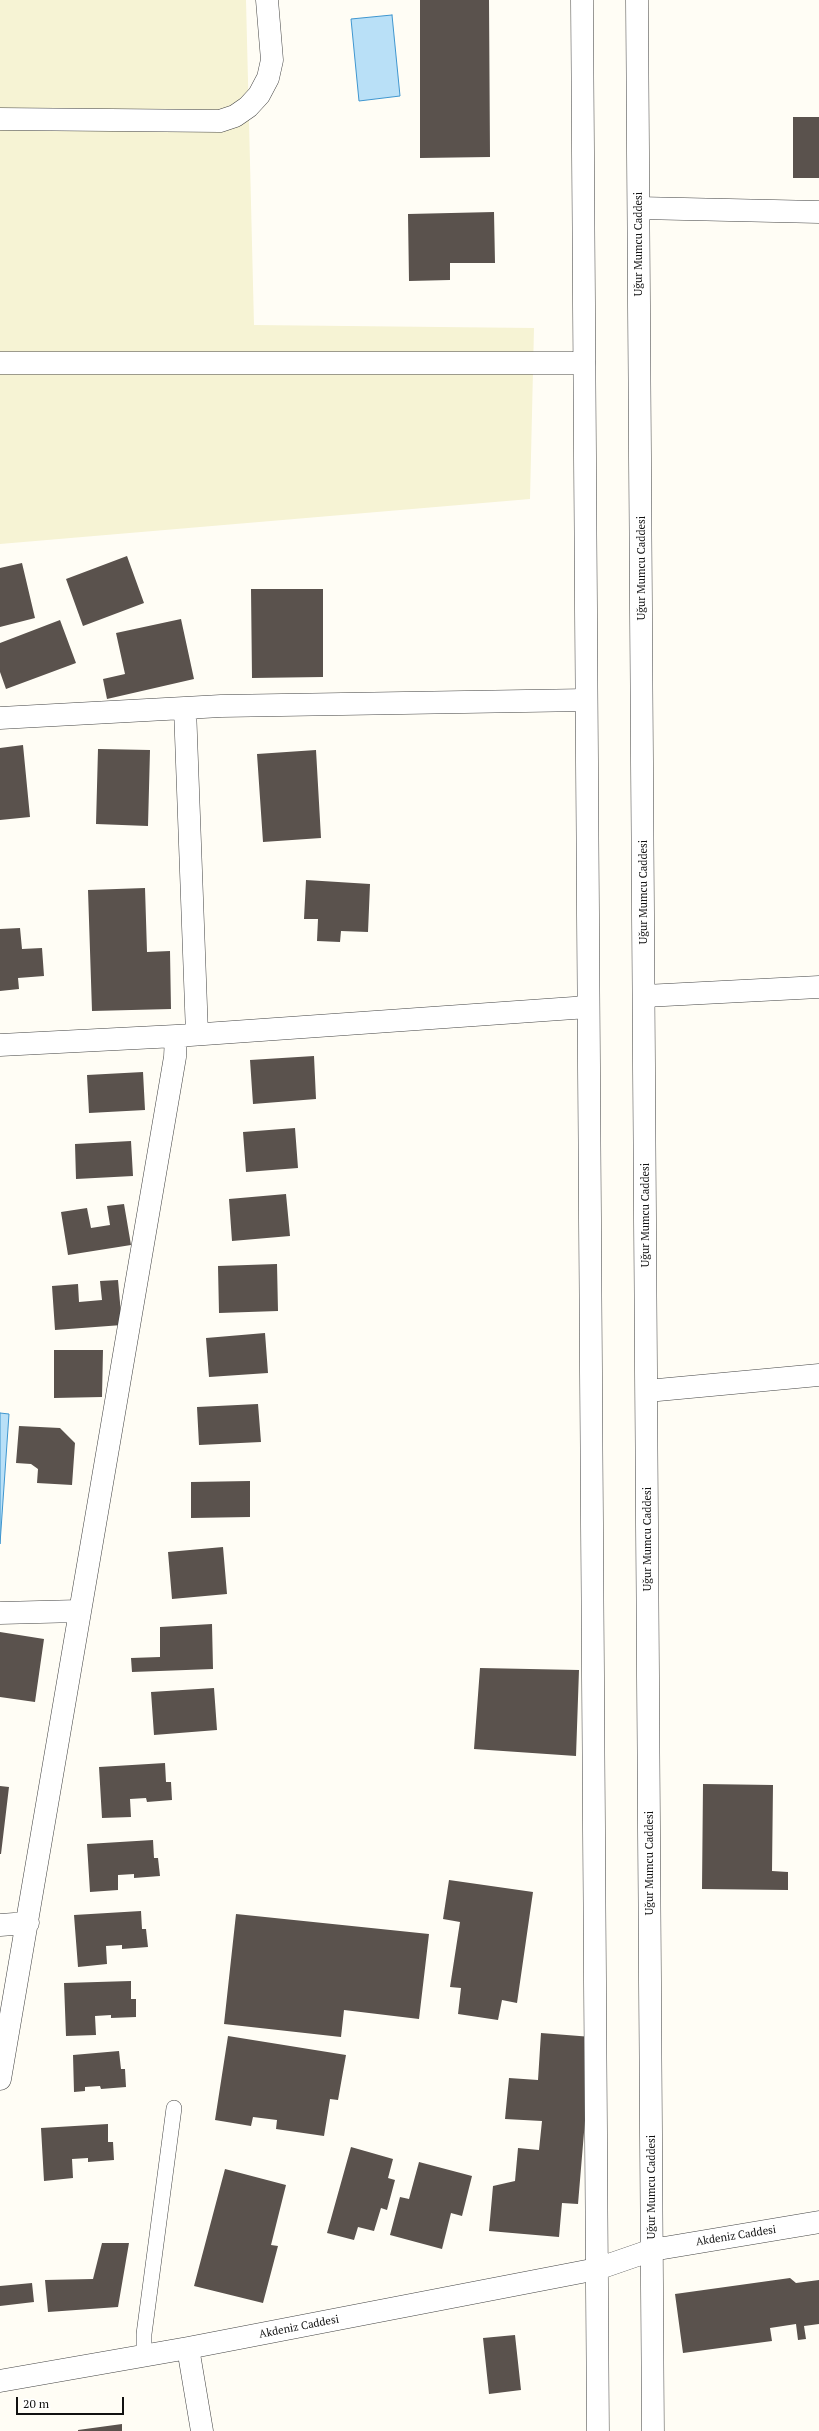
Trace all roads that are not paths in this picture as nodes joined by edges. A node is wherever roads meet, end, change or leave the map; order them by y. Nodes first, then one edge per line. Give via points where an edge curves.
1 (267, 0) edge
2 (582, 0) edge
3 (637, 0) edge
4 (0, 119) edge
5 (639, 208) junction
6 (819, 212) edge
7 (0, 363) edge
8 (584, 363) junction
9 (586, 700) junction
10 (185, 708) junction
11 (0, 718) edge
12 (819, 987) edge
13 (645, 996) junction
14 (588, 1007) junction
15 (187, 1035) junction
16 (0, 1045) edge
17 (819, 1376) edge
18 (647, 1391) junction
19 (79, 1611) junction
20 (0, 1613) edge
21 (28, 1923) junction
22 (0, 1925) edge
23 (0, 2079) edge
24 (174, 2108) dead end
25 (819, 2222) edge
26 (652, 2250) junction
27 (597, 2269) junction
28 (188, 2348) junction
29 (144, 2356) junction
30 (0, 2381) edge
31 (202, 2431) edge
32 (598, 2431) edge
33 (653, 2431) edge

1 - 4 street via 272,60 268,78 259,95 235,116 220,121
2 - 8 street
3 - 5 street, Uğur Mumcu Caddesi
5 - 6 street
5 - 13 street, Uğur Mumcu Caddesi
7 - 8 street
8 - 9 street
9 - 10 street
9 - 14 street
10 - 11 street
10 - 15 street
12 - 13 street
13 - 18 street, Uğur Mumcu Caddesi
14 - 15 street
14 - 27 street
15 - 16 street
15 - 19 street via 175,1057
17 - 18 street
18 - 26 street, Uğur Mumcu Caddesi
19 - 20 street
19 - 21 street
21 - 22 street
21 - 23 street
24 - 29 lane via 144,2334
25 - 26 street, Akdeniz Caddesi
26 - 27 street, Akdeniz Caddesi
26 - 33 street, Uğur Mumcu Caddesi
27 - 28 street, Akdeniz Caddesi
27 - 32 street
28 - 29 street, Akdeniz Caddesi
28 - 31 street
29 - 30 street, Akdeniz Caddesi

